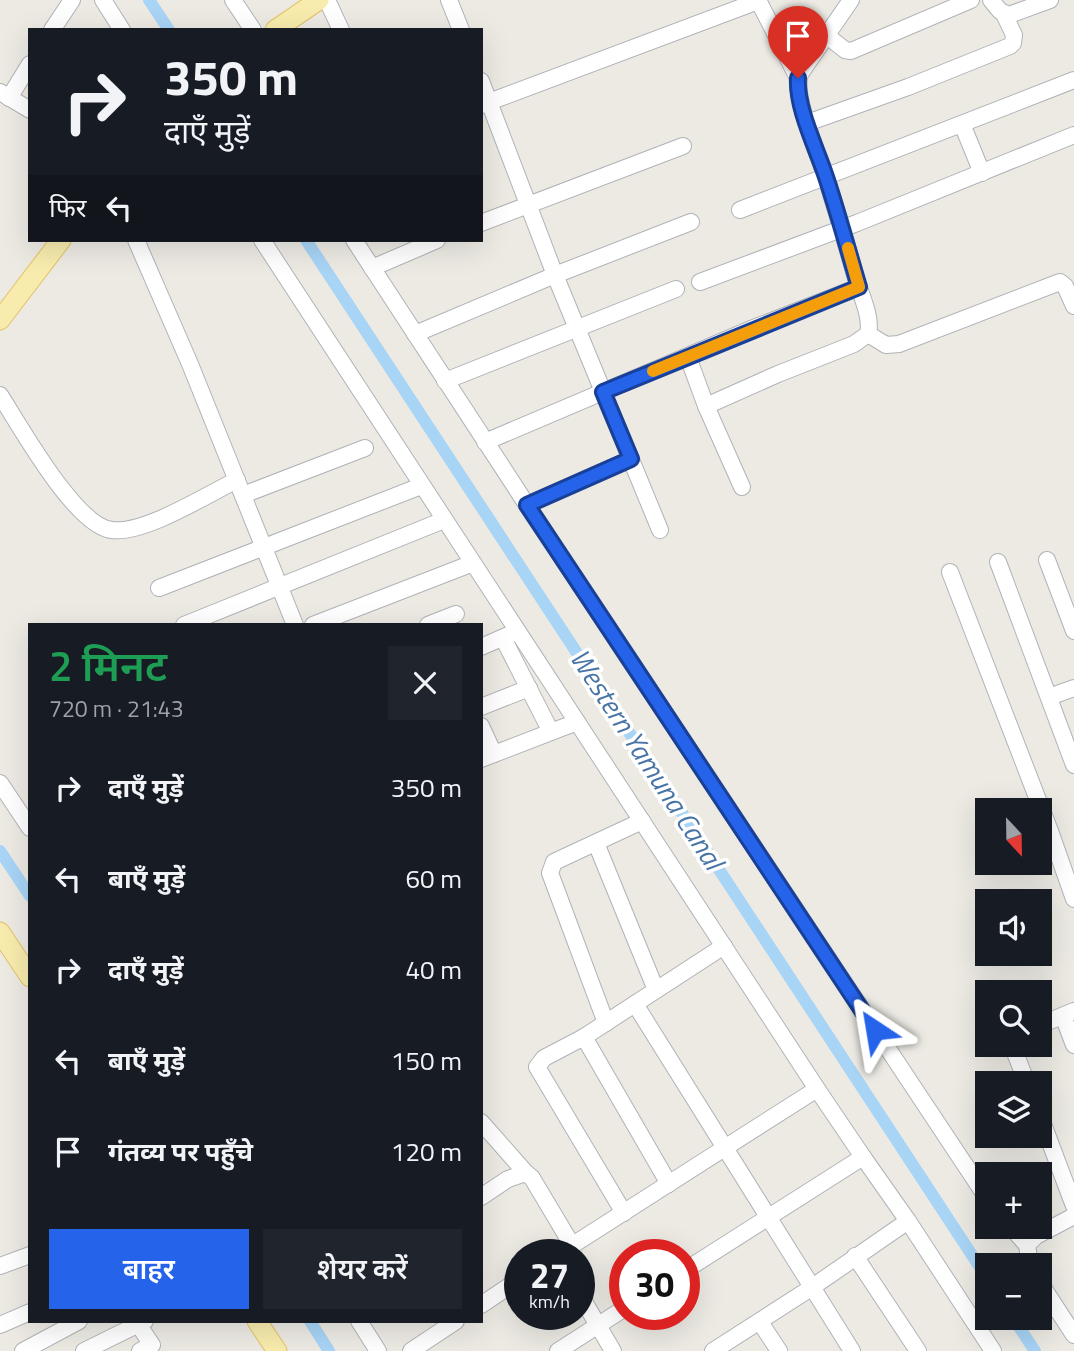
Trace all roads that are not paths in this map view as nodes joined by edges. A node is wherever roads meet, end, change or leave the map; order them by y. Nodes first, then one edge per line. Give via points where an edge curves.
1 (72, 0) edge
2 (103, 0) edge
3 (233, 0) edge
4 (319, 0) edge
5 (327, 0) edge
6 (758, 0) edge
7 (851, 0) edge
8 (971, 0) edge
9 (991, 0) edge
10 (1051, 0) edge
11 (451, 1) edge
12 (1004, 14) junction
13 (53, 28) edge
14 (121, 28) edge
15 (253, 28) edge
16 (278, 28) edge
17 (340, 28) edge
18 (460, 28) edge
19 (826, 35) junction
20 (28, 66) edge
21 (798, 78) junction
22 (1074, 80) edge
23 (5, 95) edge
24 (485, 104) edge
25 (28, 109) edge
26 (807, 123) junction
27 (962, 124) junction
28 (1074, 135) edge
29 (683, 146) dead end
30 (982, 173) junction
31 (826, 177) junction
32 (527, 205) junction
33 (740, 209) dead end
34 (483, 222) edge
35 (691, 222) dead end
36 (841, 228) junction
37 (59, 242) edge
38 (137, 242) edge
39 (263, 242) edge
40 (355, 242) edge
41 (432, 242) edge
42 (372, 268) junction
43 (555, 275) junction
44 (700, 282) dead end
45 (859, 287) junction
46 (676, 289) dead end
47 (1074, 306) edge
48 (1, 316) edge
49 (576, 327) junction
50 (415, 334) junction
51 (868, 334) junction
52 (688, 357) junction
53 (445, 381) junction
54 (603, 392) junction
55 (0, 396) edge
56 (706, 406) junction
57 (485, 442) junction
58 (365, 448) dead end
59 (631, 459) junction
60 (421, 486) junction
61 (239, 487) junction
62 (742, 487) dead end
63 (527, 505) junction
64 (444, 520) junction
65 (660, 530) dead end
66 (263, 547) junction
67 (1047, 560) dead end
68 (998, 562) dead end
69 (473, 563) junction
70 (950, 572) dead end
71 (279, 586) junction
72 (159, 588) dead end
73 (456, 614) dead end
74 (189, 623) edge
75 (294, 623) edge
76 (318, 623) edge
77 (433, 623) edge
78 (518, 631) junction
79 (1074, 631) edge
80 (503, 638) junction
81 (483, 646) edge
82 (529, 688) junction
83 (1074, 688) edge
84 (1049, 697) junction
85 (483, 706) edge
86 (578, 722) junction
87 (551, 732) junction
88 (483, 736) edge
89 (487, 757) edge
90 (1074, 765) edge
91 (0, 783) edge
92 (642, 821) junction
93 (28, 825) edge
94 (596, 843) junction
95 (1074, 899) edge
96 (0, 932) edge
97 (724, 946) junction
98 (28, 974) edge
99 (656, 990) junction
100 (635, 1004) junction
101 (1069, 1014) edge
102 (1052, 1020) edge
103 (606, 1023) junction
104 (584, 1037) junction
105 (1074, 1045) edge
106 (817, 1089) junction
107 (483, 1124) edge
108 (723, 1148) junction
109 (1050, 1148) edge
110 (863, 1157) junction
111 (526, 1172) junction
112 (975, 1180) edge
113 (669, 1184) junction
114 (483, 1196) edge
115 (624, 1213) junction
116 (1072, 1214) edge
117 (768, 1218) junction
118 (908, 1221) junction
119 (1074, 1235) edge
120 (568, 1239) edge
121 (582, 1239) edge
122 (1022, 1239) edge
123 (1027, 1245) junction
124 (1028, 1253) edge
125 (28, 1256) edge
126 (855, 1256) junction
127 (700, 1261) edge
128 (0, 1266) edge
129 (811, 1288) junction
130 (504, 1290) edge
131 (1052, 1301) edge
132 (483, 1304) edge
133 (28, 1313) edge
134 (609, 1318) edge
135 (595, 1320) edge
136 (760, 1322) junction
137 (75, 1323) edge
138 (138, 1323) edge
139 (141, 1323) edge
140 (258, 1323) edge
141 (360, 1323) edge
142 (453, 1323) edge
143 (0, 1325) edge
144 (598, 1325) junction
145 (1074, 1335) edge
146 (23, 1351) edge
147 (84, 1351) edge
148 (140, 1351) edge
149 (277, 1351) edge
150 (378, 1351) edge
151 (411, 1351) edge
152 (558, 1351) edge
153 (613, 1351) edge
154 (713, 1351) edge
155 (779, 1351) edge
156 (852, 1351) edge
157 (918, 1351) edge
158 (993, 1351) edge

1 - 13 street
2 - 14 street
3 - 15 street
4 - 16 main road
5 - 17 street
6 - 21 street
6 - 24 street
7 - 19 street
8 - 19 street via 851,51
9 - 12 street
10 - 12 street
11 - 18 street
12 - 26 street via 1014,35 1010,46
19 - 21 street
20 - 23 street
21 - 26 street
22 - 27 street
23 - 25 street
24 - 32 street
26 - 31 street
27 - 30 street
27 - 31 street
28 - 30 street
29 - 32 street
30 - 36 street
31 - 33 street
31 - 36 street
32 - 34 street
32 - 43 street
35 - 43 street
36 - 44 street
36 - 45 street
37 - 48 main road
38 - 61 street
39 - 60 street
40 - 42 street
41 - 42 street
42 - 50 street
43 - 49 street
43 - 50 street
45 - 51 street
45 - 52 street
46 - 49 street
47 - 51 street via 1060,282 899,344 886,345
49 - 53 street
49 - 54 street
50 - 53 street
51 - 56 street
52 - 54 street
52 - 56 street
53 - 57 street
54 - 57 street
54 - 59 street
55 - 61 street via 62,491 98,527 125,530
56 - 62 street
57 - 63 street
58 - 61 street
59 - 63 street
59 - 65 street
60 - 64 street
60 - 66 street
61 - 66 street
63 - 112 street
64 - 69 street
64 - 71 street
66 - 71 street
66 - 72 street
67 - 79 street
68 - 84 street
69 - 76 street
69 - 78 street
70 - 95 street
71 - 74 street
71 - 75 street
73 - 77 street
78 - 80 street
78 - 86 street
80 - 81 street
80 - 82 street
82 - 85 street
82 - 87 street
83 - 84 street
84 - 90 street
86 - 87 street
86 - 92 street
87 - 89 street
88 - 89 street
91 - 93 street
92 - 94 street
92 - 97 street
94 - 99 street
94 - 103 street via 554,862 550,873
96 - 98 main road
97 - 99 street
97 - 106 street
99 - 100 street
100 - 103 street
100 - 108 street
101 - 102 street
101 - 105 street
103 - 104 street
104 - 113 street
104 - 115 street via 544,1058 537,1067
106 - 108 street
106 - 110 street
107 - 111 street
108 - 113 street
108 - 117 street
109 - 116 street
110 - 117 street
110 - 118 street
111 - 114 street
111 - 120 street
113 - 115 street
115 - 121 street
116 - 119 street
116 - 123 street
117 - 127 street
117 - 129 street
118 - 126 street
118 - 158 street
122 - 123 street
123 - 124 street
125 - 128 street
126 - 129 street
126 - 157 street
129 - 136 street
129 - 156 street
130 - 132 street
131 - 145 street
133 - 143 street
134 - 144 street
135 - 144 street
136 - 154 street
136 - 155 street
137 - 146 street
138 - 147 street
139 - 148 street via 152,1345
140 - 149 main road
141 - 150 street
142 - 151 street
144 - 152 street
144 - 153 street

